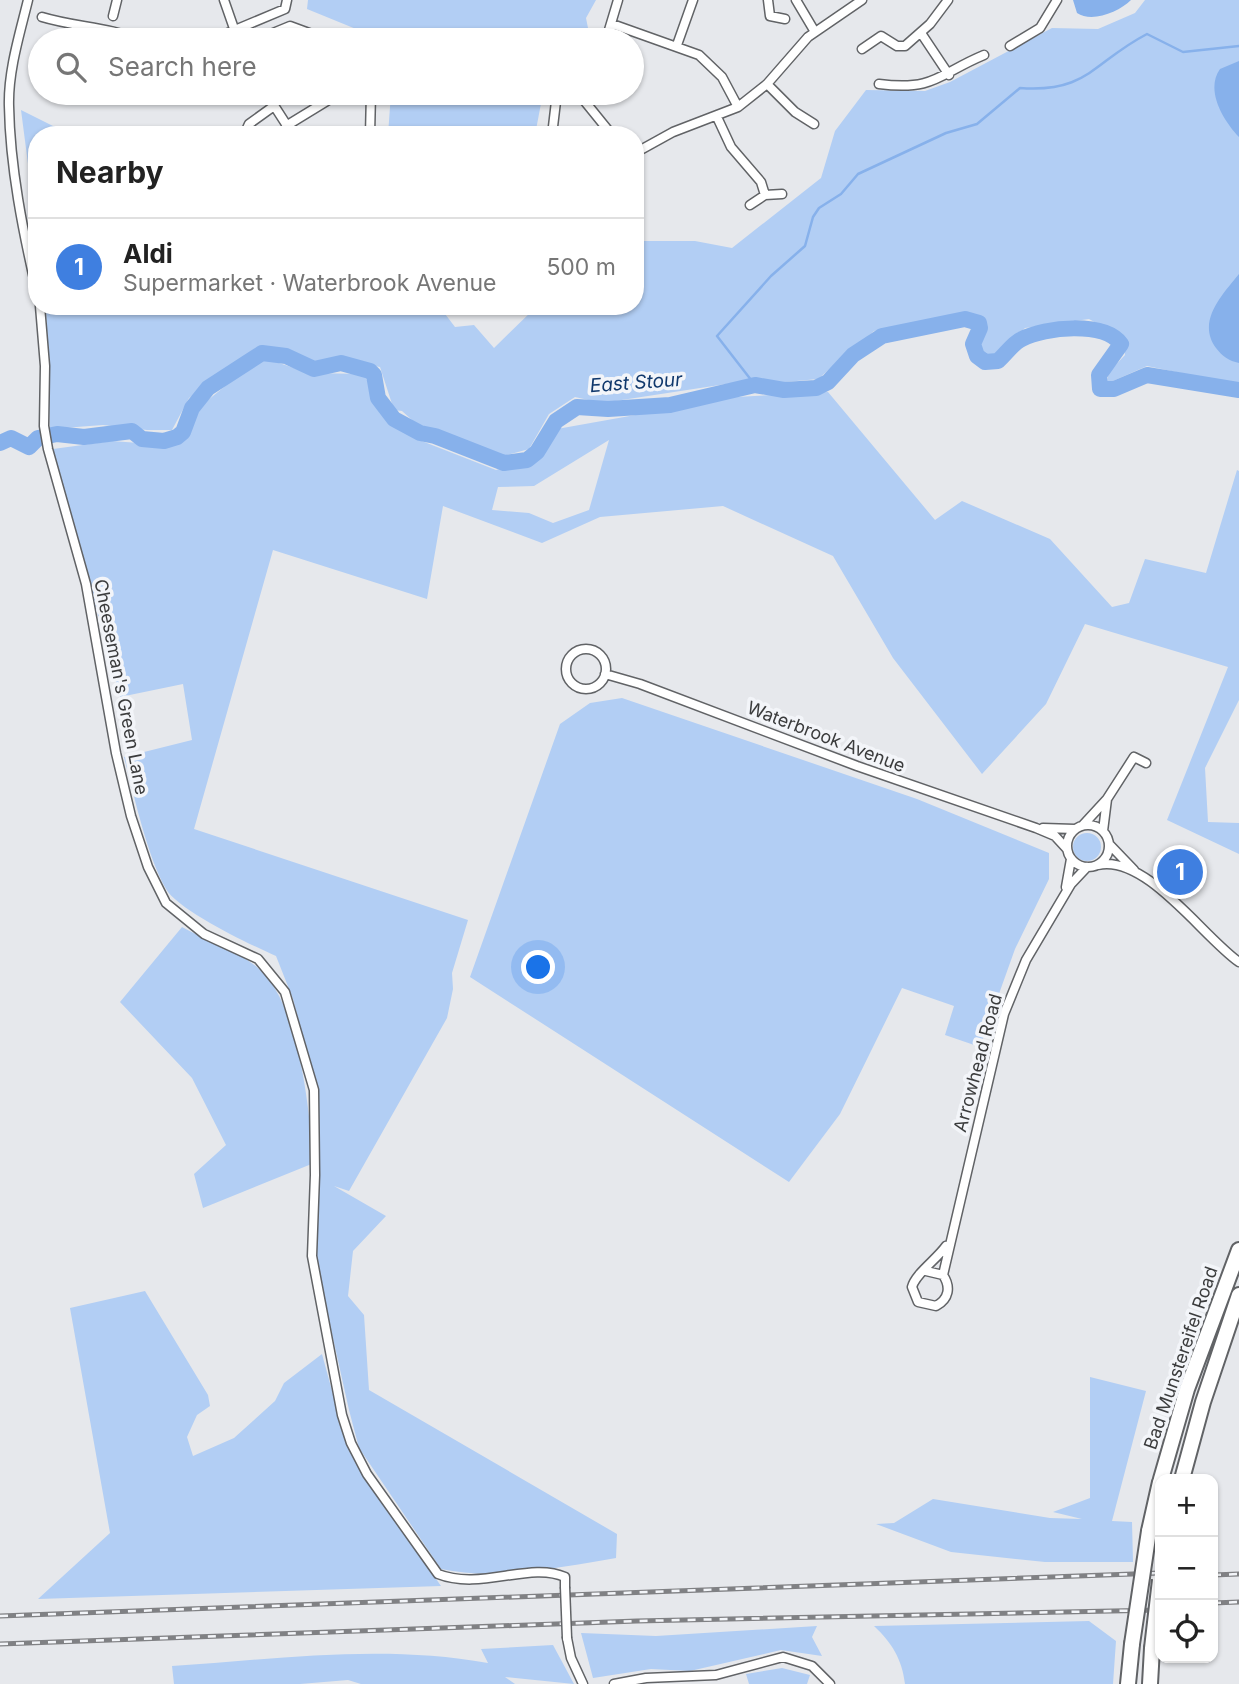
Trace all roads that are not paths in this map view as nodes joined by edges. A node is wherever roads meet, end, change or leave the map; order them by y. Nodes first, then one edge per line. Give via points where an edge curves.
1 (28, 0) edge
2 (117, 0) edge
3 (224, 0) edge
4 (287, 0) edge
5 (618, 0) edge
6 (693, 0) edge
7 (768, 0) edge
8 (796, 0) edge
9 (862, 0) edge
10 (948, 0) edge
11 (1053, 2) edge
12 (42, 17) dead end
13 (785, 19) dead end
14 (111, 23) junction
15 (612, 24) junction
16 (88, 28) edge
17 (105, 28) edge
18 (120, 28) edge
19 (234, 28) edge
20 (237, 28) edge
21 (610, 28) edge
22 (624, 28) edge
23 (815, 32) junction
24 (921, 33) junction
25 (644, 34) edge
26 (677, 45) junction
27 (1010, 46) dead end
28 (862, 49) dead end
29 (984, 55) dead end
30 (949, 75) junction
31 (767, 84) junction
32 (879, 85) dead end
33 (320, 105) edge
34 (371, 105) edge
35 (556, 105) edge
36 (588, 105) edge
37 (274, 106) joint
38 (738, 107) junction
39 (716, 117) junction
40 (814, 124) dead end
41 (247, 126) edge
42 (286, 126) joint
43 (370, 126) edge
44 (553, 126) edge
45 (605, 126) edge
46 (644, 148) edge
47 (782, 194) dead end
48 (765, 195) junction
49 (750, 205) dead end
50 (28, 257) edge
51 (41, 315) edge
52 (605, 674) junction
53 (1146, 762) dead end
54 (1107, 799) junction
55 (1079, 827) junction
56 (1036, 828) junction
57 (1103, 831) junction
58 (1110, 845) junction
59 (1067, 849) junction
60 (1071, 859) junction
61 (1098, 865) junction
62 (1087, 867) junction
63 (1141, 876) junction
64 (1061, 900) junction
65 (1239, 962) edge
66 (948, 1244) junction
67 (1239, 1250) edge
68 (926, 1271) junction
69 (943, 1275) junction
70 (1239, 1295) edge
71 (1163, 1474) edge
72 (1183, 1474) edge
73 (1155, 1506) edge
74 (1158, 1600) edge
75 (583, 1684) edge
76 (614, 1684) edge
77 (830, 1684) edge
78 (1128, 1684) edge
79 (1150, 1684) edge

1 - 50 street via 9,104
2 - 14 street
3 - 19 street
4 - 20 street via 285,9
5 - 15 street
6 - 26 street
7 - 13 street via 770,16
8 - 23 street
9 - 23 street
10 - 24 street
11 - 27 street via 1040,28
12 - 16 street
14 - 17 street
14 - 18 street
15 - 21 street
15 - 22 street
23 - 31 street
24 - 28 street via 901,47 881,36
24 - 30 street
25 - 26 street
26 - 38 street via 708,61
29 - 30 street
30 - 32 street via 922,85
31 - 38 street
31 - 40 street
33 - 42 street
34 - 43 street
35 - 44 street
36 - 45 street
37 - 41 street
37 - 42 street
38 - 39 street
39 - 46 street
39 - 48 street via 731,147 761,182
47 - 48 street
48 - 49 street
51 - 75 street, Cheeseman's Green Lane, bridge via 48,449 86,584 131,816 156,887 166,903 204,934 258,959 285,992 314,1090 312,1256 329,1355 351,1443 367,1474 438,1574 476,1581 546,1572 565,1577 567,1638
52 - 52 street via 592,688 578,688 569,680 567,663 575,652 588,649 604,661
52 - 56 street, Waterbrook Avenue
53 - 54 street via 1135,757
54 - 55 street
54 - 57 street
55 - 56 street, Waterbrook Avenue
55 - 57 street via 1094,825
55 - 59 street via 1068,838
56 - 59 street, Waterbrook Avenue via 1055,836
57 - 58 street
58 - 61 street
58 - 63 street
59 - 60 street
60 - 62 street
60 - 64 street, Arrowhead Road
61 - 62 street
61 - 63 street via 1114,864
62 - 64 street, Arrowhead Road
63 - 65 street via 1176,902
64 - 66 street, Arrowhead Road via 1026,960 1004,1014
66 - 68 street, Arrowhead Road
66 - 69 street, Arrowhead Road
67 - 71 highway, Bad Munstereifel Road via 1187,1389
68 - 69 street
68 - 69 street via 916,1277 912,1287 924,1306 936,1306 946,1298 948,1286
70 - 72 highway, Bad Munstereifel Road
73 - 78 highway, Bad Munstereifel Road, bridge
74 - 79 highway, bridge
76 - 77 street via 716,1675 783,1657 812,1666

